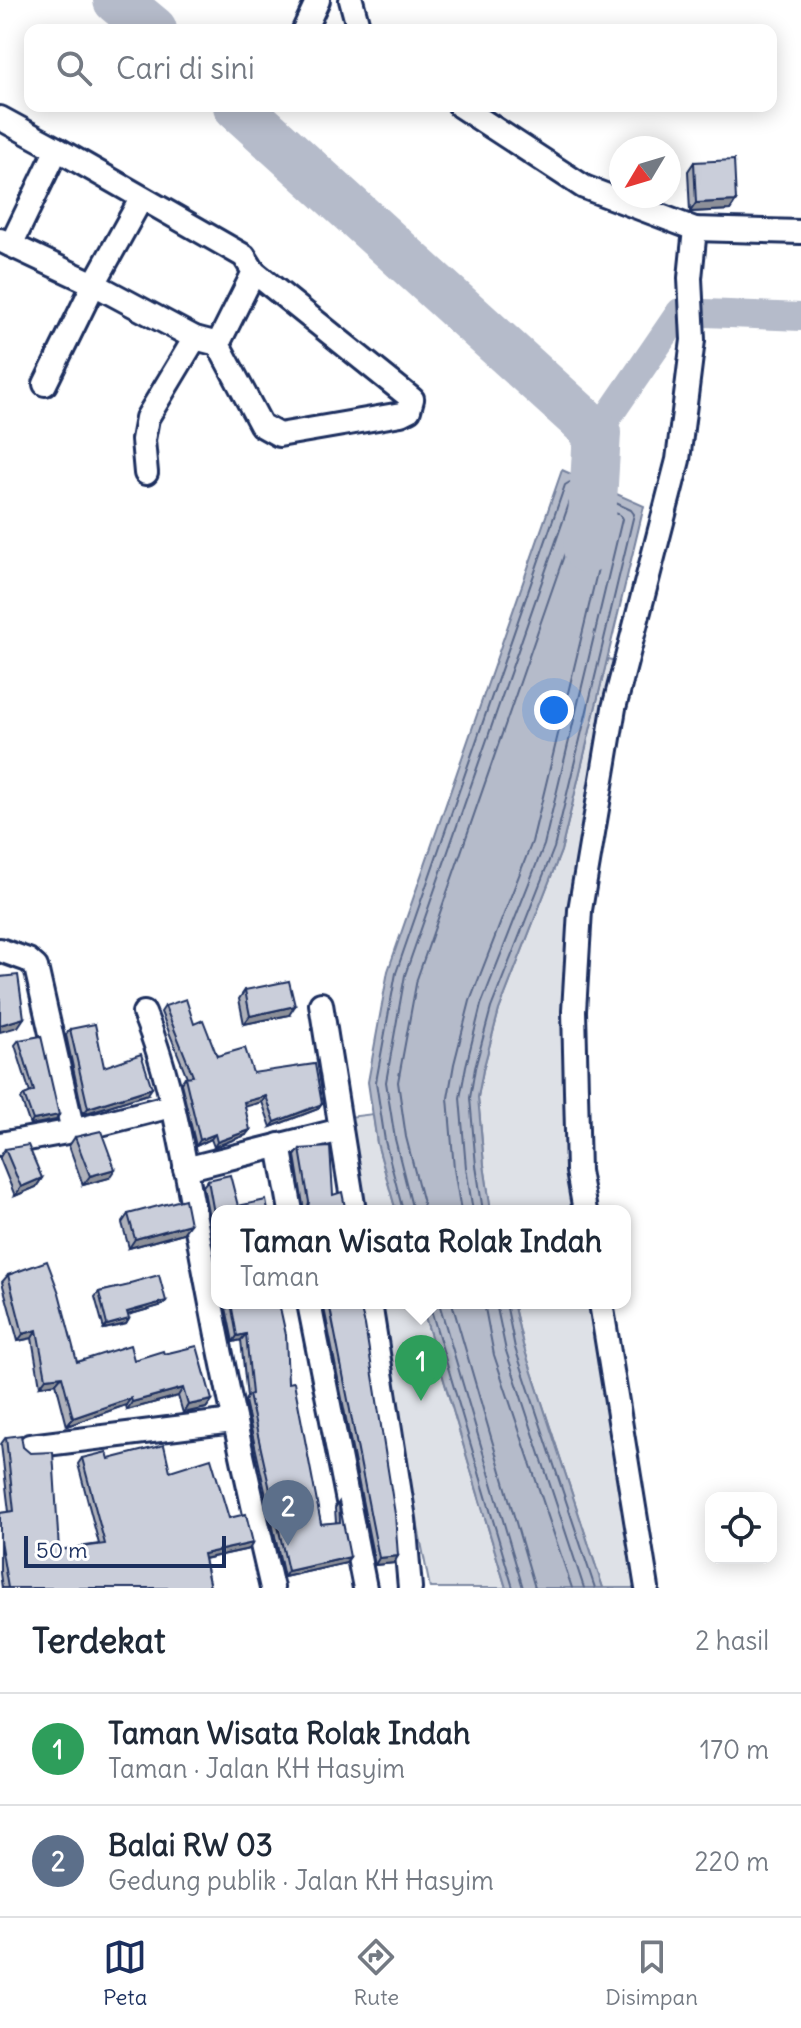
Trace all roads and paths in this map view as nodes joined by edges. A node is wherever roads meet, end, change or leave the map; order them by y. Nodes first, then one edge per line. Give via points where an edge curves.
1 (318, 0) edge
2 (351, 0) edge
3 (307, 24) edge
4 (357, 24) edge
5 (469, 112) edge
6 (0, 118) edge
7 (57, 149) junction
8 (141, 199) junction
9 (695, 229) junction
10 (801, 232) edge
11 (6, 242) edge
12 (254, 272) junction
13 (94, 284) junction
14 (195, 338) junction
15 (218, 344) junction
16 (45, 384) dead end
17 (146, 473) dead end
18 (0, 950) edge
19 (321, 1004) dead end
20 (144, 1013) dead end
21 (171, 1106) junction
22 (341, 1130) junction
23 (73, 1131) junction
24 (0, 1144) edge
25 (279, 1145) junction
26 (185, 1169) junction
27 (290, 1205) edge
28 (353, 1205) edge
29 (584, 1205) edge
30 (211, 1306) edge
31 (212, 1309) edge
32 (310, 1309) edge
33 (371, 1309) edge
34 (602, 1309) edge
35 (233, 1421) junction
36 (30, 1446) dead end
37 (272, 1588) edge
38 (365, 1588) edge
39 (393, 1588) edge
40 (409, 1588) edge
41 (647, 1588) edge

1 - 3 street
2 - 4 street
5 - 9 street via 584,187
6 - 7 street
7 - 8 street
7 - 11 street
8 - 12 street via 235,249
8 - 13 street
9 - 10 street
9 - 29 street via 690,278 693,340 678,460 614,708 580,910 574,1011 578,1171
11 - 13 street
12 - 15 street
12 - 15 street via 412,399 412,406 401,414 279,435 261,425
13 - 14 street
13 - 16 street
14 - 15 street
14 - 17 street via 147,418
18 - 23 street via 36,967
19 - 22 street
20 - 21 street
21 - 23 street
21 - 26 street
22 - 25 street
22 - 28 street
23 - 24 street
25 - 26 street
25 - 27 street
26 - 30 street
31 - 35 street
32 - 38 street
33 - 40 street via 404,1519
34 - 41 street
35 - 36 street
35 - 37 street
39 - 40 street

